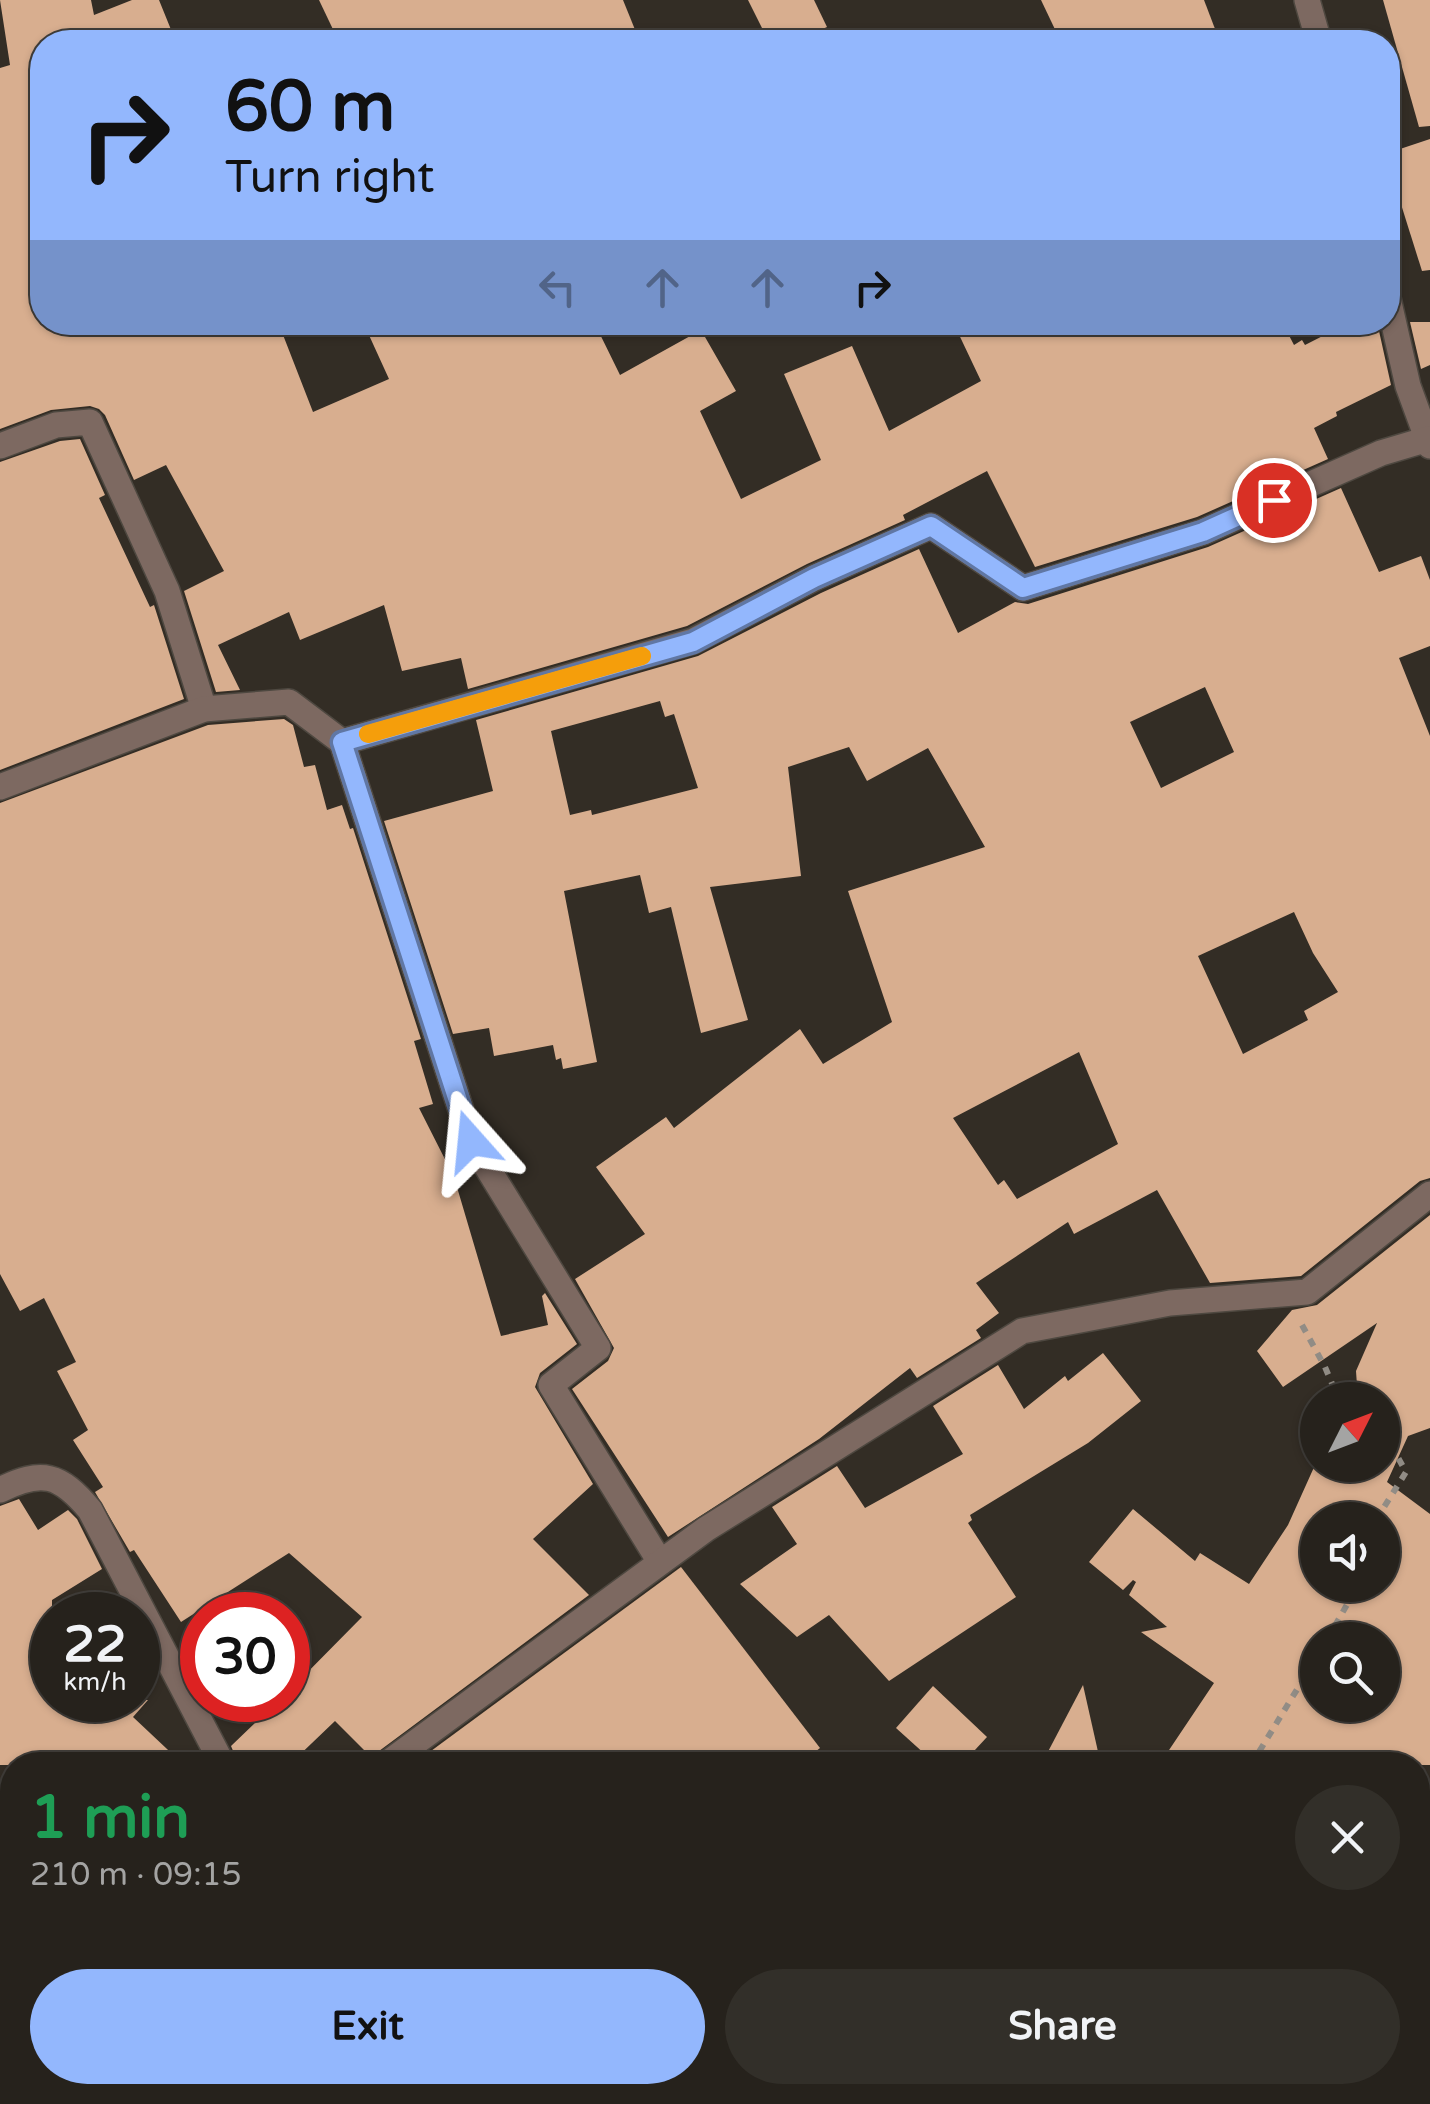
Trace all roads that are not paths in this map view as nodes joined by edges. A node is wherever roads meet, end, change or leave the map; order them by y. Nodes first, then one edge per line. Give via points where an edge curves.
1 (1307, 0) edge
2 (1316, 30) edge
3 (1396, 335) edge
4 (1429, 442) edge
5 (0, 446) edge
6 (204, 710) junction
7 (342, 742) junction
8 (0, 787) edge
9 (1430, 1194) edge
10 (0, 1490) edge
11 (660, 1562) junction
12 (215, 1752) edge
13 (403, 1752) edge

1 - 2 street
3 - 4 street
4 - 7 street via 1381,453 1203,532 1023,588 931,526 693,642
5 - 6 street via 56,425 90,422 167,591
6 - 7 street via 289,702
6 - 8 street
7 - 11 street via 471,1141 598,1348 551,1385
9 - 11 street via 1307,1292 1170,1304 1022,1331
10 - 12 street via 23,1478 49,1476 72,1488 90,1510
11 - 13 street

